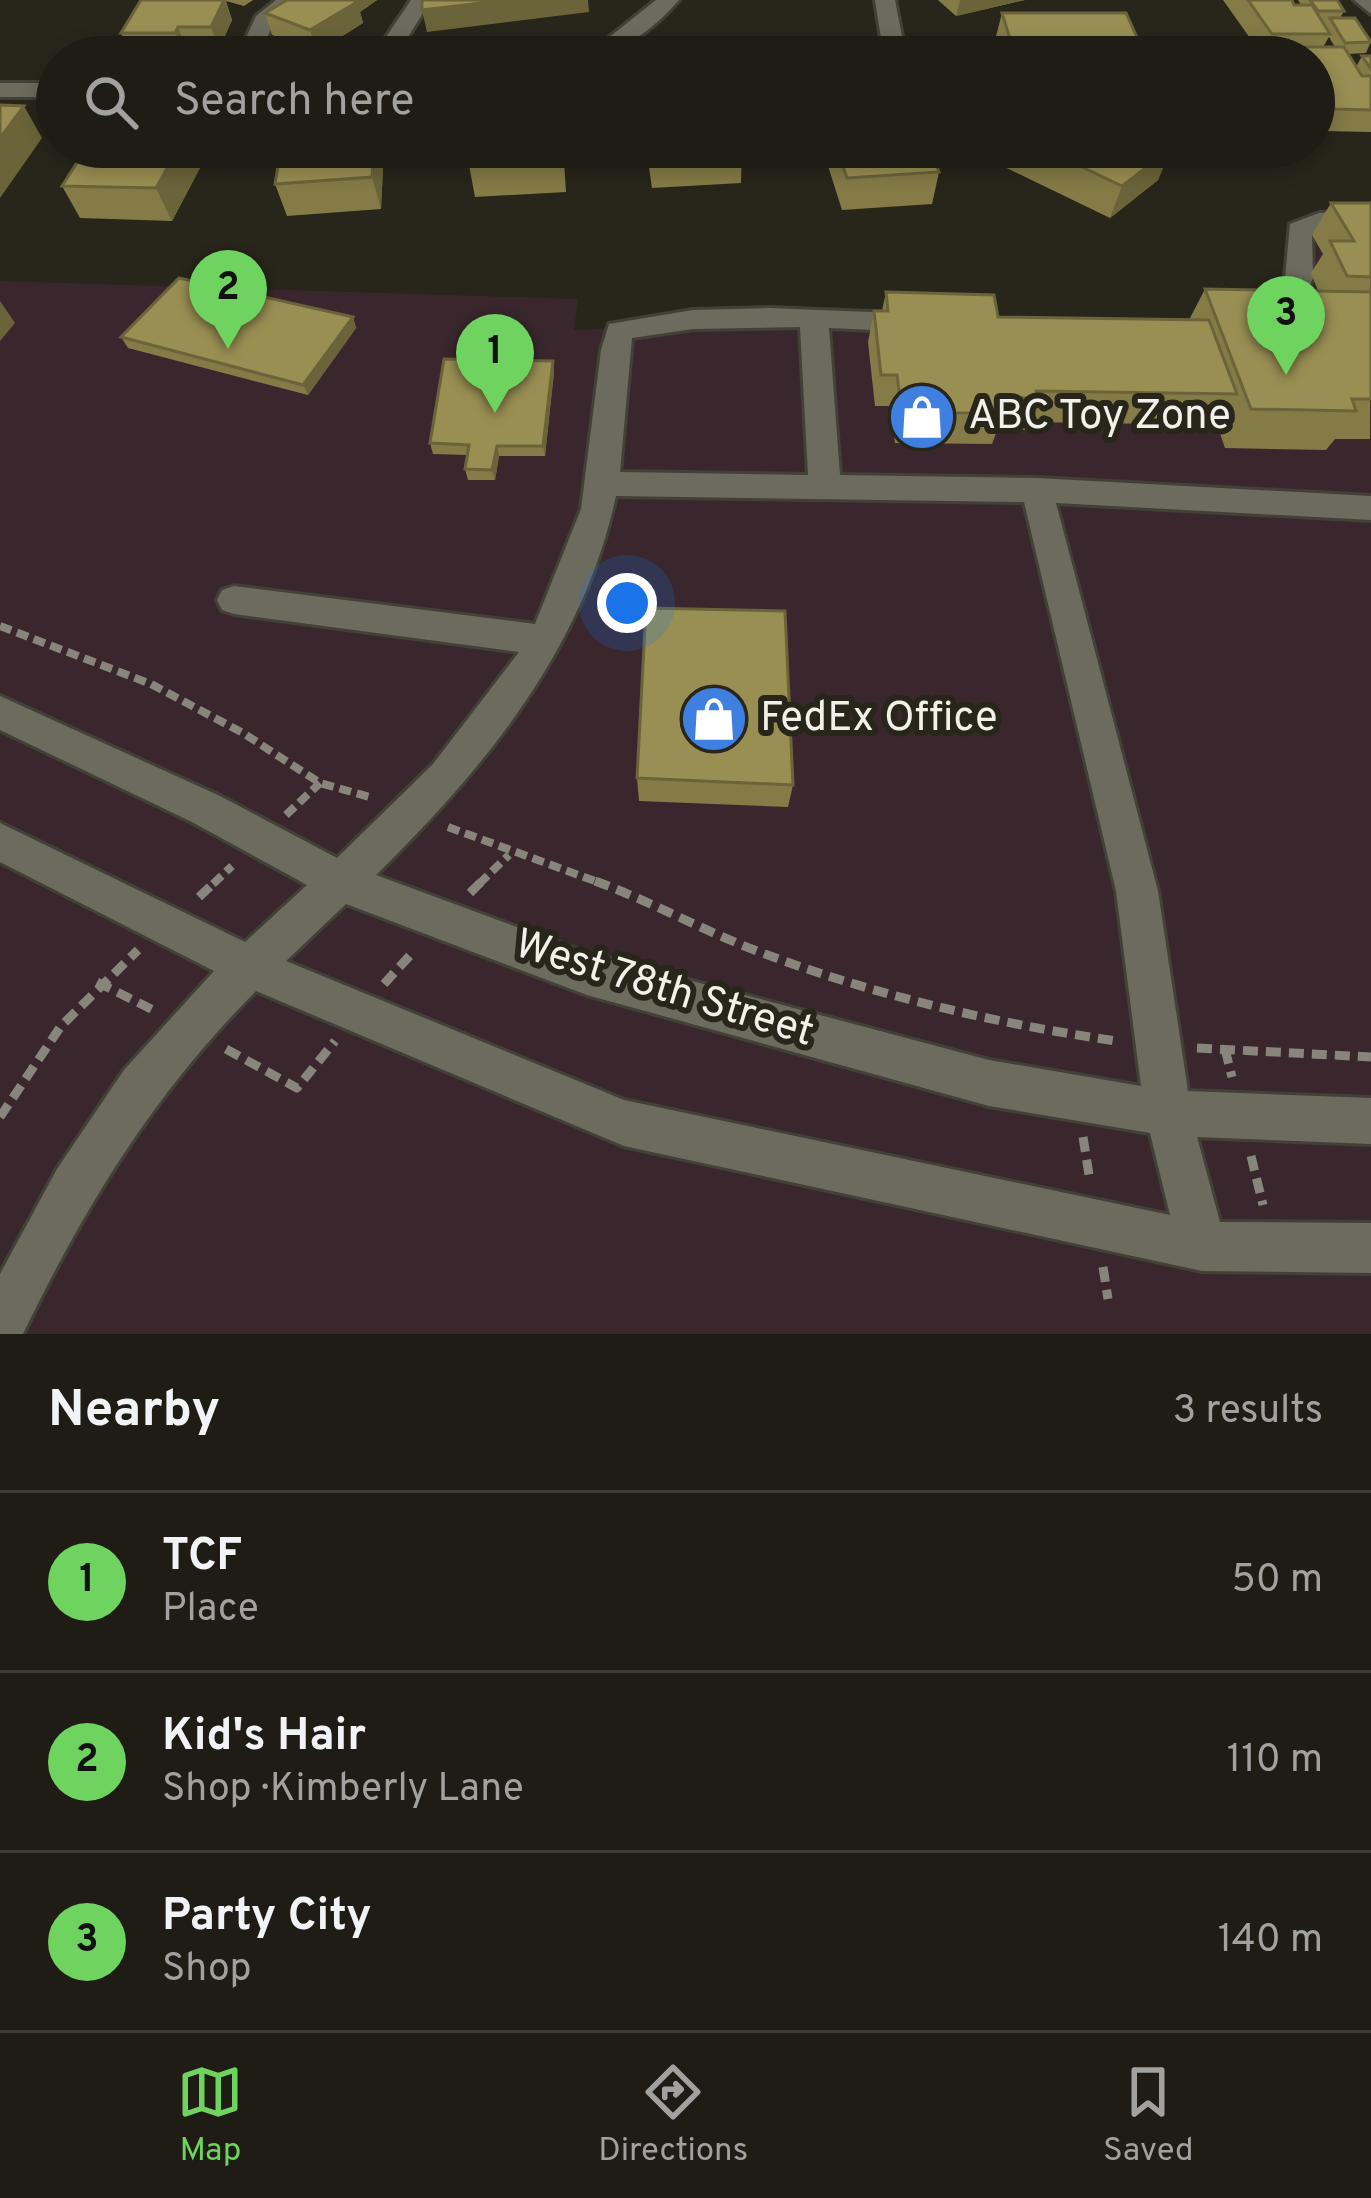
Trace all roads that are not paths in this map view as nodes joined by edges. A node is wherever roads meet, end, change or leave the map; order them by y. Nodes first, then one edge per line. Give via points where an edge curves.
1 (289, 0) edge
2 (421, 0) edge
3 (669, 0) edge
4 (885, 0) edge
5 (1364, 0) edge
6 (1371, 8) edge
7 (257, 36) edge
8 (398, 36) edge
9 (625, 36) edge
10 (891, 36) edge
11 (0, 90) edge
12 (36, 90) edge
13 (1371, 217) edge
14 (1223, 317) edge
15 (814, 320) junction
16 (947, 324) edge
17 (602, 484) junction
18 (825, 487) junction
19 (1037, 490) junction
20 (1371, 508) edge
21 (234, 600) dead end
22 (542, 640) junction
23 (0, 712) edge
24 (0, 842) edge
25 (341, 882) junction
26 (250, 967) junction
27 (1168, 1112) junction
28 (1371, 1121) edge
29 (1202, 1246) junction
30 (1371, 1248) edge
31 (0, 1328) edge

1 - 7 street
2 - 8 street
3 - 9 street
4 - 10 street
5 - 6 street
11 - 12 street
13 - 14 street via 1299,230 1299,278 1288,305
15 - 16 street
15 - 17 street via 669,320 620,331
15 - 18 street
17 - 18 street
17 - 22 street via 578,566
18 - 19 street
19 - 20 street
19 - 27 street via 1137,891
21 - 22 street
22 - 25 street via 470,751
23 - 25 street, West 78th Street
24 - 26 street
25 - 26 street
25 - 27 street, West 78th Street via 587,974 989,1082
26 - 29 street via 624,1123
26 - 31 street via 164,1056 69,1189
27 - 28 street, West 78th Street
27 - 29 street
29 - 30 street

